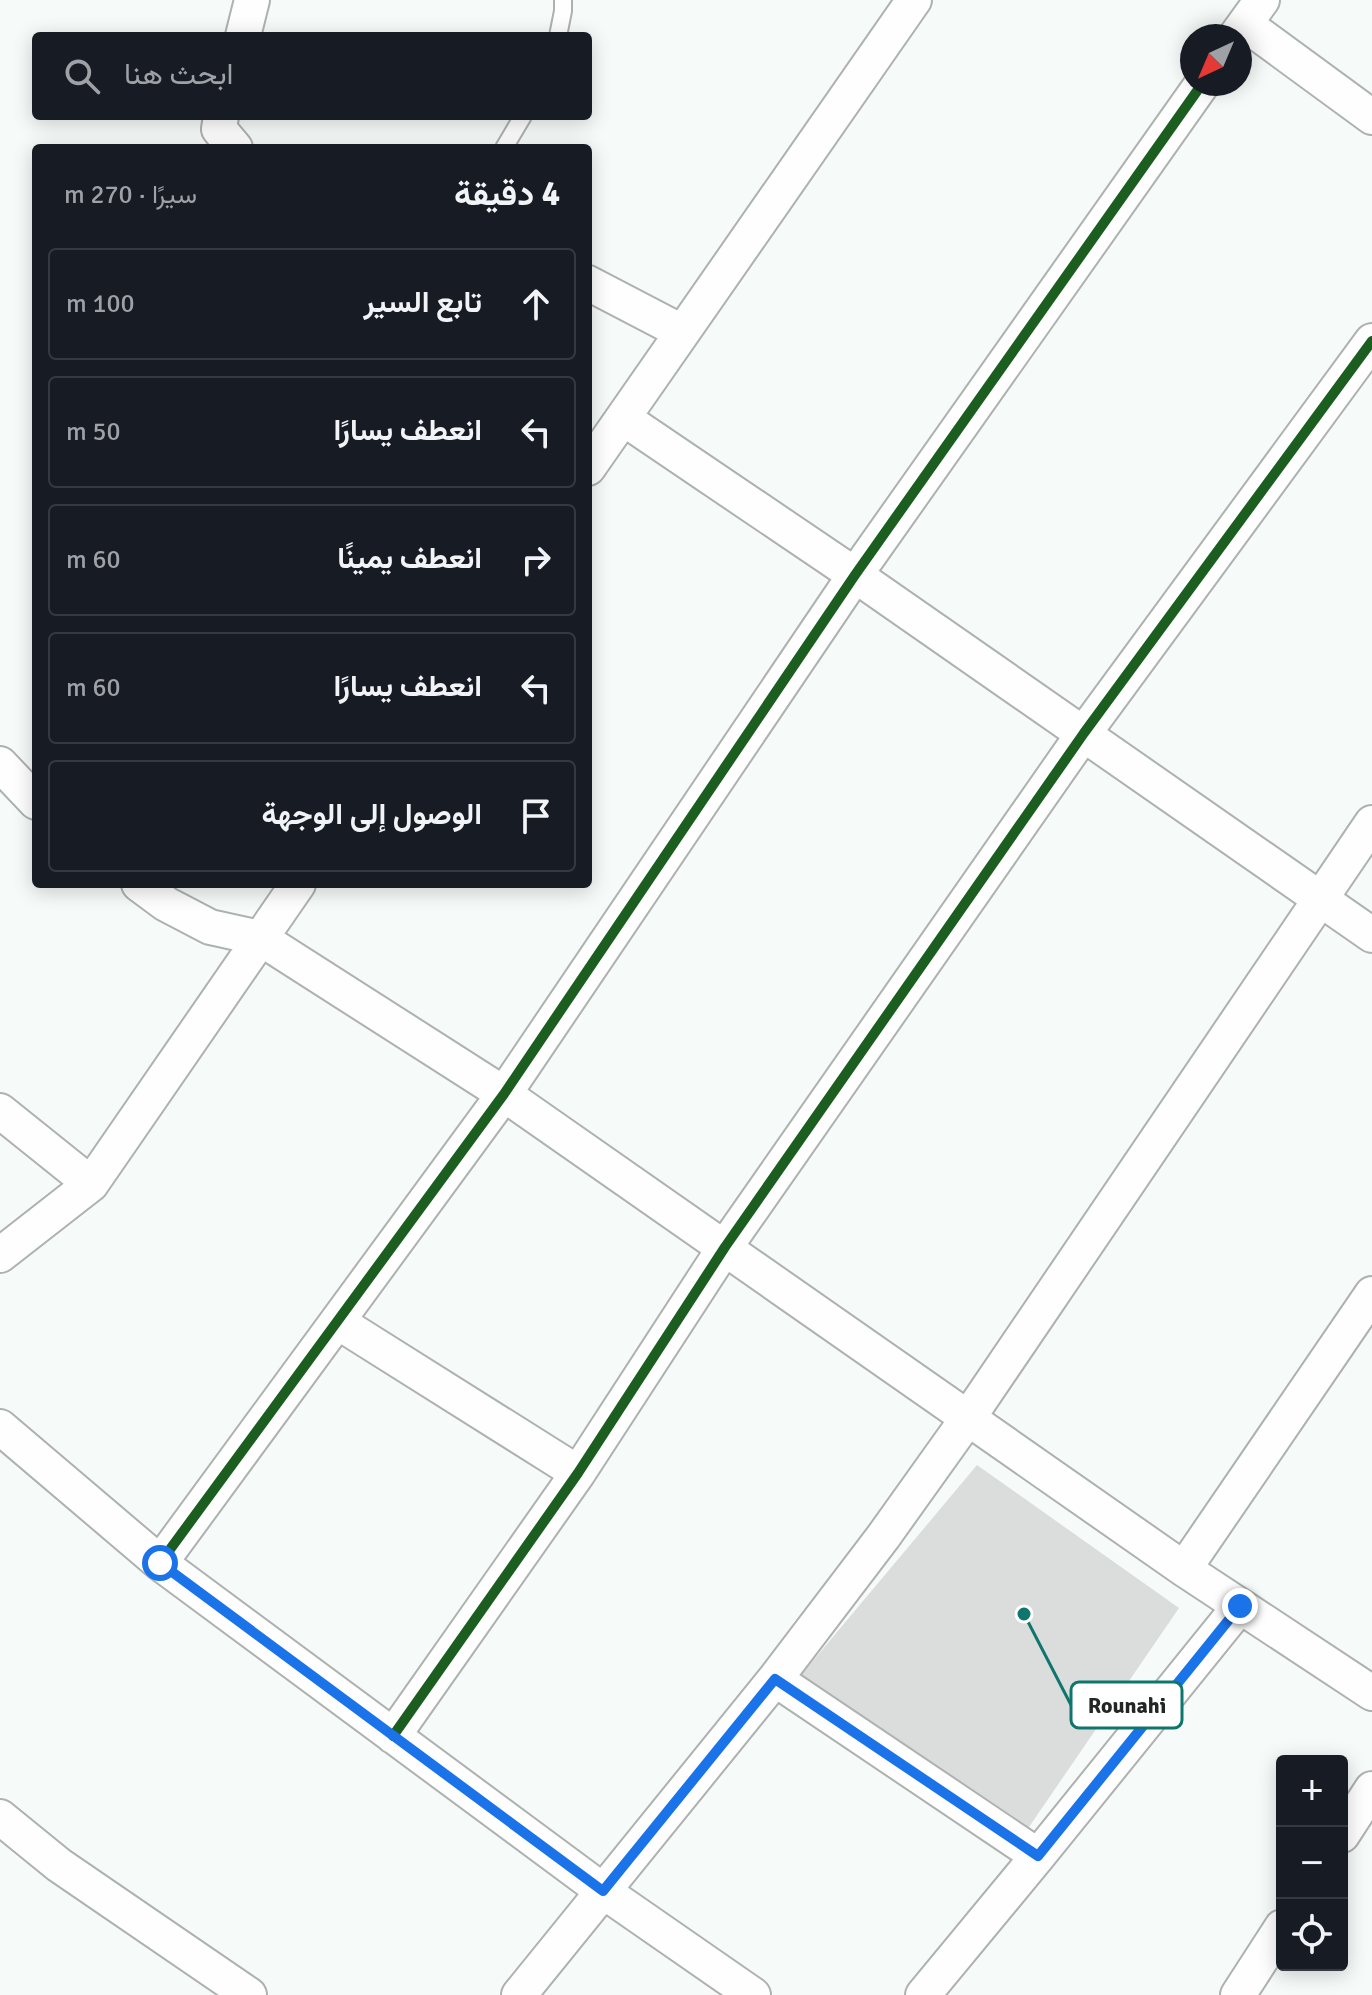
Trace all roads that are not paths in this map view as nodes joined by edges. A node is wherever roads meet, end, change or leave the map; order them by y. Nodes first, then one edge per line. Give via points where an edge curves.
1 (252, 0) edge
2 (563, 0) edge
3 (914, 0) edge
4 (1247, 20) edge
5 (244, 32) edge
6 (559, 32) edge
7 (1194, 96) edge
8 (1372, 117) edge
9 (220, 120) edge
10 (521, 120) edge
11 (232, 144) edge
12 (506, 144) edge
13 (592, 285) edge
14 (682, 332) junction
15 (1372, 341) edge
16 (623, 418) junction
17 (592, 462) edge
18 (855, 575) junction
19 (1084, 733) junction
20 (0, 764) edge
21 (32, 798) edge
22 (1372, 823) edge
23 (144, 888) edge
24 (295, 888) edge
25 (1321, 899) junction
26 (1372, 935) edge
27 (260, 938) junction
28 (504, 1094) junction
29 (0, 1111) edge
30 (91, 1184) junction
31 (725, 1247) junction
32 (0, 1255) edge
33 (1372, 1294) edge
34 (338, 1322) junction
35 (968, 1418) junction
36 (0, 1427) edge
37 (578, 1473) junction
38 (160, 1563) junction
39 (1184, 1569) junction
40 (1240, 1606) junction
41 (775, 1679) junction
42 (1372, 1693) edge
43 (393, 1736) junction
44 (1372, 1789) edge
45 (0, 1817) edge
46 (1347, 1827) edge
47 (1038, 1856) junction
48 (603, 1891) junction
49 (1276, 1936) edge
50 (249, 1995) edge
51 (519, 1995) edge
52 (753, 1995) edge
53 (923, 1995) edge
54 (1238, 1995) edge

1 - 5 street
2 - 6 lane
3 - 14 street
4 - 8 street
7 - 18 street
9 - 11 street via 219,129
10 - 12 lane
13 - 14 street
14 - 16 street
15 - 19 street
16 - 17 street
16 - 18 street
18 - 19 street
18 - 28 street
19 - 25 street
19 - 31 street
20 - 21 street
22 - 25 street
23 - 27 street via 210,927
24 - 27 street
25 - 26 street
25 - 35 street
27 - 28 street
27 - 30 street
28 - 31 street
28 - 34 street
29 - 30 street
30 - 32 street
31 - 35 street
31 - 37 street
33 - 39 street
34 - 37 street
34 - 38 street
35 - 39 street
35 - 41 street
36 - 38 street
37 - 43 street
38 - 43 street
39 - 40 street
40 - 42 street
40 - 47 street
41 - 47 street
41 - 48 street
43 - 48 street
44 - 46 street
45 - 50 street via 59,1865
47 - 53 street
48 - 51 street
48 - 52 street
49 - 54 street

